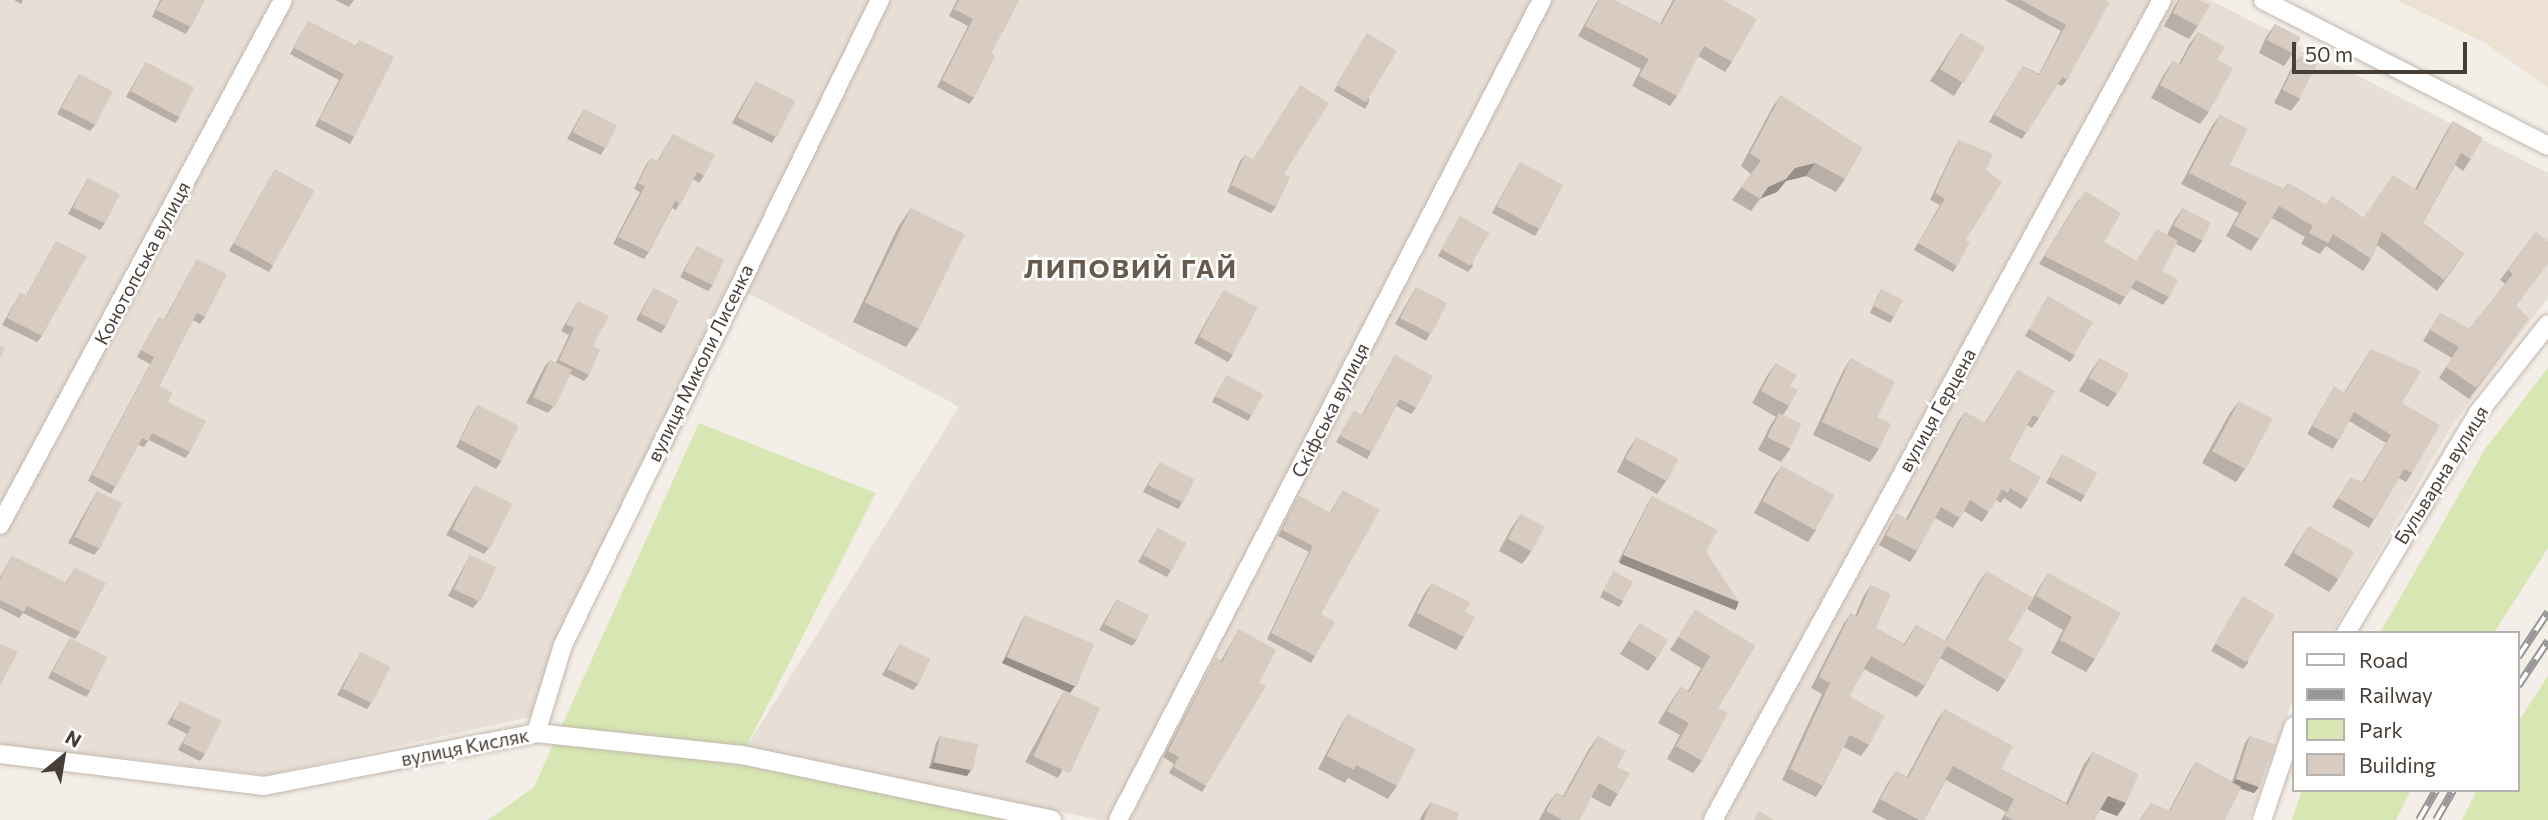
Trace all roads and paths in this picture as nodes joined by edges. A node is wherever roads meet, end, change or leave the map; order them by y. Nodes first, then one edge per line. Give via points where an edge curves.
1 (283, 0) edge
2 (880, 0) edge
3 (1542, 0) edge
4 (2162, 0) edge
5 (2263, 0) edge
6 (2548, 146) edge
7 (2548, 324) edge
8 (0, 525) edge
9 (2347, 631) edge
10 (2292, 732) edge
11 (536, 733) junction
12 (0, 754) edge
13 (1052, 820) edge
14 (1118, 820) edge
15 (1713, 820) edge
16 (2262, 820) edge

1 - 8 street, Конотопська вулиця
2 - 11 street, вулиця Миколи Лисенка via 563,645
3 - 14 street, Скіфська вулиця
4 - 15 street, вулиця Герцена
5 - 6 street
7 - 9 street, Бульварна вулиця via 2478,413
10 - 16 street
11 - 12 street, вулиця Кисляк via 264,786
11 - 13 street, вулиця Кисляк via 742,755

